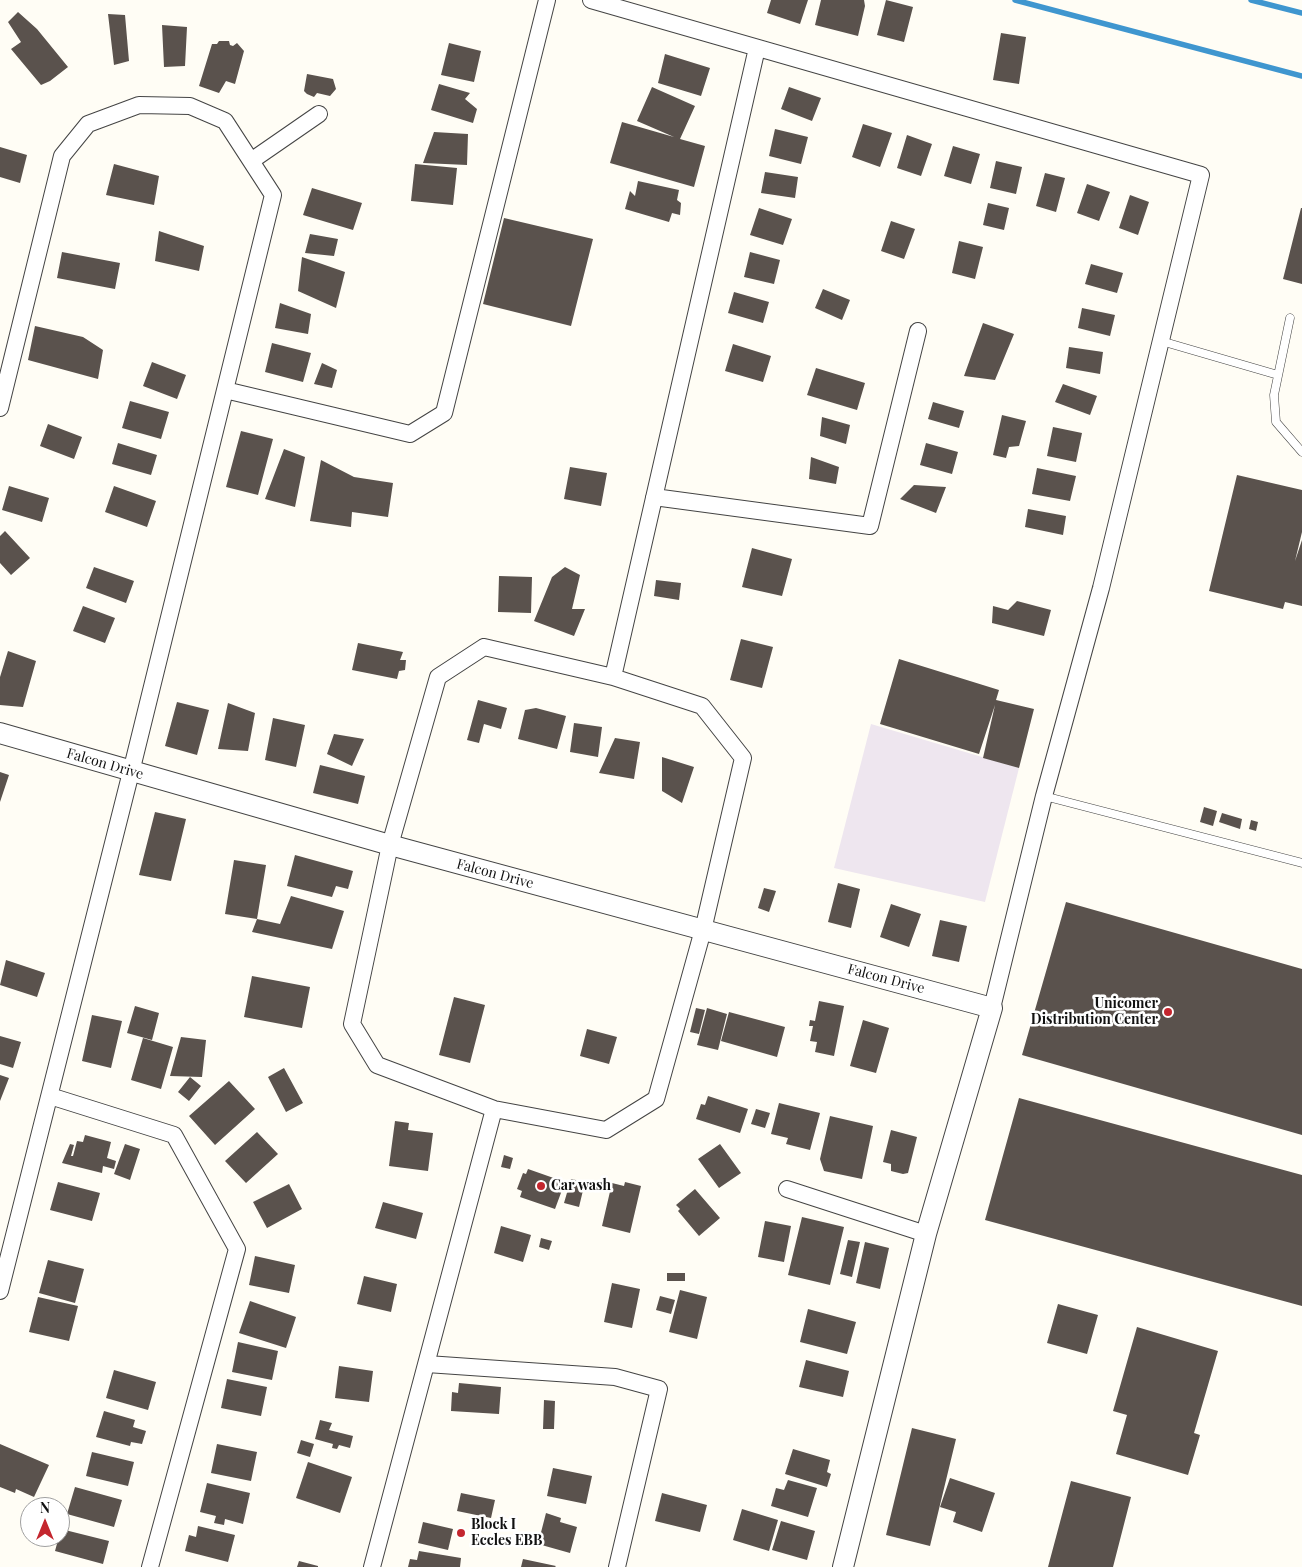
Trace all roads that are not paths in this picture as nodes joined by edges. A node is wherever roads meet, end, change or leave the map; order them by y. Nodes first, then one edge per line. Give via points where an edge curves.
1 (547, 0) edge
2 (591, 0) edge
3 (756, 48) junction
4 (319, 114) dead end
5 (251, 161) junction
6 (1290, 318) dead end
7 (918, 331) dead end
8 (1161, 341) junction
9 (1278, 375) junction
10 (225, 390) junction
11 (0, 408) edge
12 (1302, 452) edge
13 (654, 497) junction
14 (613, 677) junction
15 (0, 733) edge
16 (131, 772) junction
17 (1044, 796) junction
18 (390, 845) junction
19 (1302, 863) edge
20 (703, 930) junction
21 (992, 1008) junction
22 (50, 1096) junction
23 (494, 1109) junction
24 (787, 1189) dead end
25 (926, 1234) junction
26 (0, 1291) edge
27 (427, 1364) junction
28 (150, 1567) edge
29 (372, 1567) edge
30 (617, 1567) edge
31 (842, 1567) edge

1 - 10 street via 444,413 410,434
2 - 3 street
3 - 8 street via 1202,175
3 - 13 street
4 - 5 street
5 - 10 street via 273,195
5 - 11 street via 225,121 190,106 139,105 88,124 62,156
6 - 9 lane
7 - 13 street via 870,526
8 - 9 lane
8 - 17 street via 1101,588
9 - 12 lane via 1274,395 1276,422
10 - 16 street
13 - 14 street
14 - 18 street via 484,647 438,677
14 - 20 street via 702,706 743,758
15 - 16 street, Falcon Drive
16 - 18 street, Falcon Drive
16 - 22 street
17 - 19 lane
17 - 21 street
18 - 20 street, Falcon Drive
18 - 23 street via 352,1024 377,1065
20 - 21 street, Falcon Drive
20 - 23 street via 656,1099 606,1130
21 - 25 street
22 - 26 street
22 - 28 street via 174,1135 236,1248
23 - 27 street
24 - 25 street
25 - 31 street
27 - 29 street
27 - 30 street via 615,1377 659,1389

